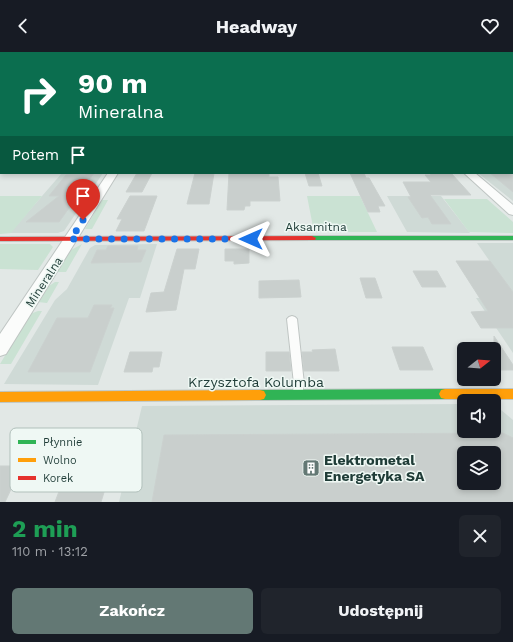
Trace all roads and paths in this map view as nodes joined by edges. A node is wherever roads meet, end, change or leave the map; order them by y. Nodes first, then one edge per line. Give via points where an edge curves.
1 (112, 174) edge
2 (470, 174) edge
3 (513, 211) edge
4 (513, 238) edge
5 (0, 239) edge
6 (71, 239) junction
7 (292, 320) dead end
8 (0, 349) edge
9 (513, 394) edge
10 (298, 395) junction
11 (0, 397) edge

1 - 6 street, Mineralna
2 - 3 street
4 - 6 street, Aksamitna
5 - 6 street, Aksamitna
6 - 8 street, Mineralna
7 - 10 lane
9 - 10 street, Krzysztofa Kolumba
10 - 11 street, Krzysztofa Kolumba

